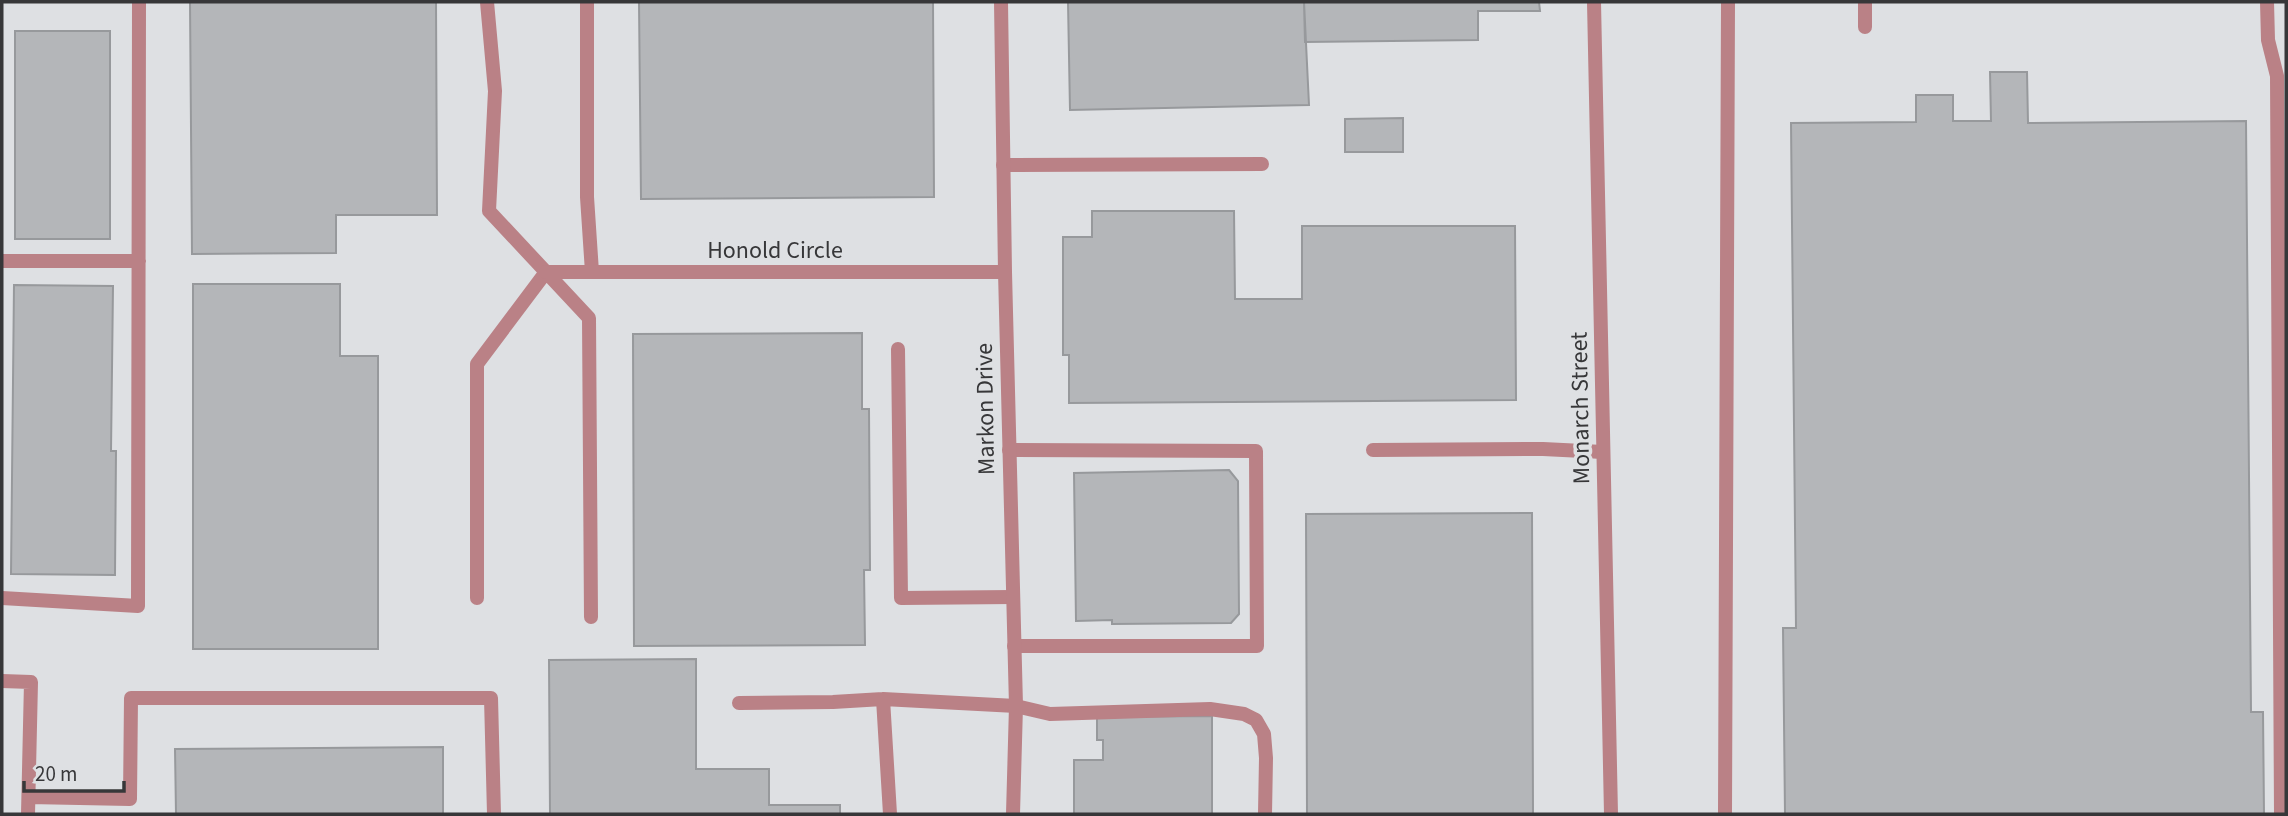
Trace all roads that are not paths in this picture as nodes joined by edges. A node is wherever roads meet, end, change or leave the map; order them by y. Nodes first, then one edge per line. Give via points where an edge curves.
1 (139, 2) edge
2 (487, 2) edge
3 (587, 2) edge
4 (1001, 2) edge
5 (1594, 2) edge
6 (1728, 2) edge
7 (1865, 2) edge
8 (2267, 2) edge
9 (1866, 27) dead end
10 (1262, 164) dead end
11 (1003, 165) junction
12 (2, 261) edge
13 (139, 261) junction
14 (546, 272) junction
15 (592, 272) junction
16 (1005, 272) junction
17 (898, 349) dead end
18 (1009, 450) junction
19 (1373, 450) dead end
20 (1603, 452) junction
21 (1013, 597) junction
22 (2, 598) edge
23 (477, 598) dead end
24 (591, 617) dead end
25 (1014, 646) junction
26 (2, 681) edge
27 (883, 699) junction
28 (739, 703) dead end
29 (1016, 706) junction
30 (29, 797) junction
31 (28, 814) edge
32 (494, 814) edge
33 (890, 814) edge
34 (1013, 814) edge
35 (1265, 814) edge
36 (1611, 814) edge
37 (1725, 814) edge
38 (2281, 814) edge

1 - 13 street
2 - 14 street via 495,91 489,211
3 - 15 street via 587,197
4 - 11 street, Markon Drive
5 - 20 street, Monarch Street
6 - 37 street
7 - 9 street
8 - 38 street via 2268,40 2277,76
10 - 11 street
11 - 16 street, Markon Drive
12 - 13 street
13 - 22 street via 138,606
14 - 15 street, Honold Circle
14 - 23 street via 477,363
14 - 24 street via 589,318
15 - 16 street, Honold Circle
16 - 18 street, Markon Drive
17 - 21 street via 901,598
18 - 21 street, Markon Drive
18 - 25 street via 1256,451 1257,646
19 - 20 street
20 - 36 street, Monarch Street
21 - 25 street, Markon Drive
25 - 29 street, Markon Drive
26 - 30 street via 32,682
27 - 28 street
27 - 29 street
27 - 33 street
29 - 34 street, Markon Drive
29 - 35 street via 1050,714 1210,709 1244,714 1256,720 1264,734
30 - 31 street
30 - 32 street via 130,799 131,698 491,698

